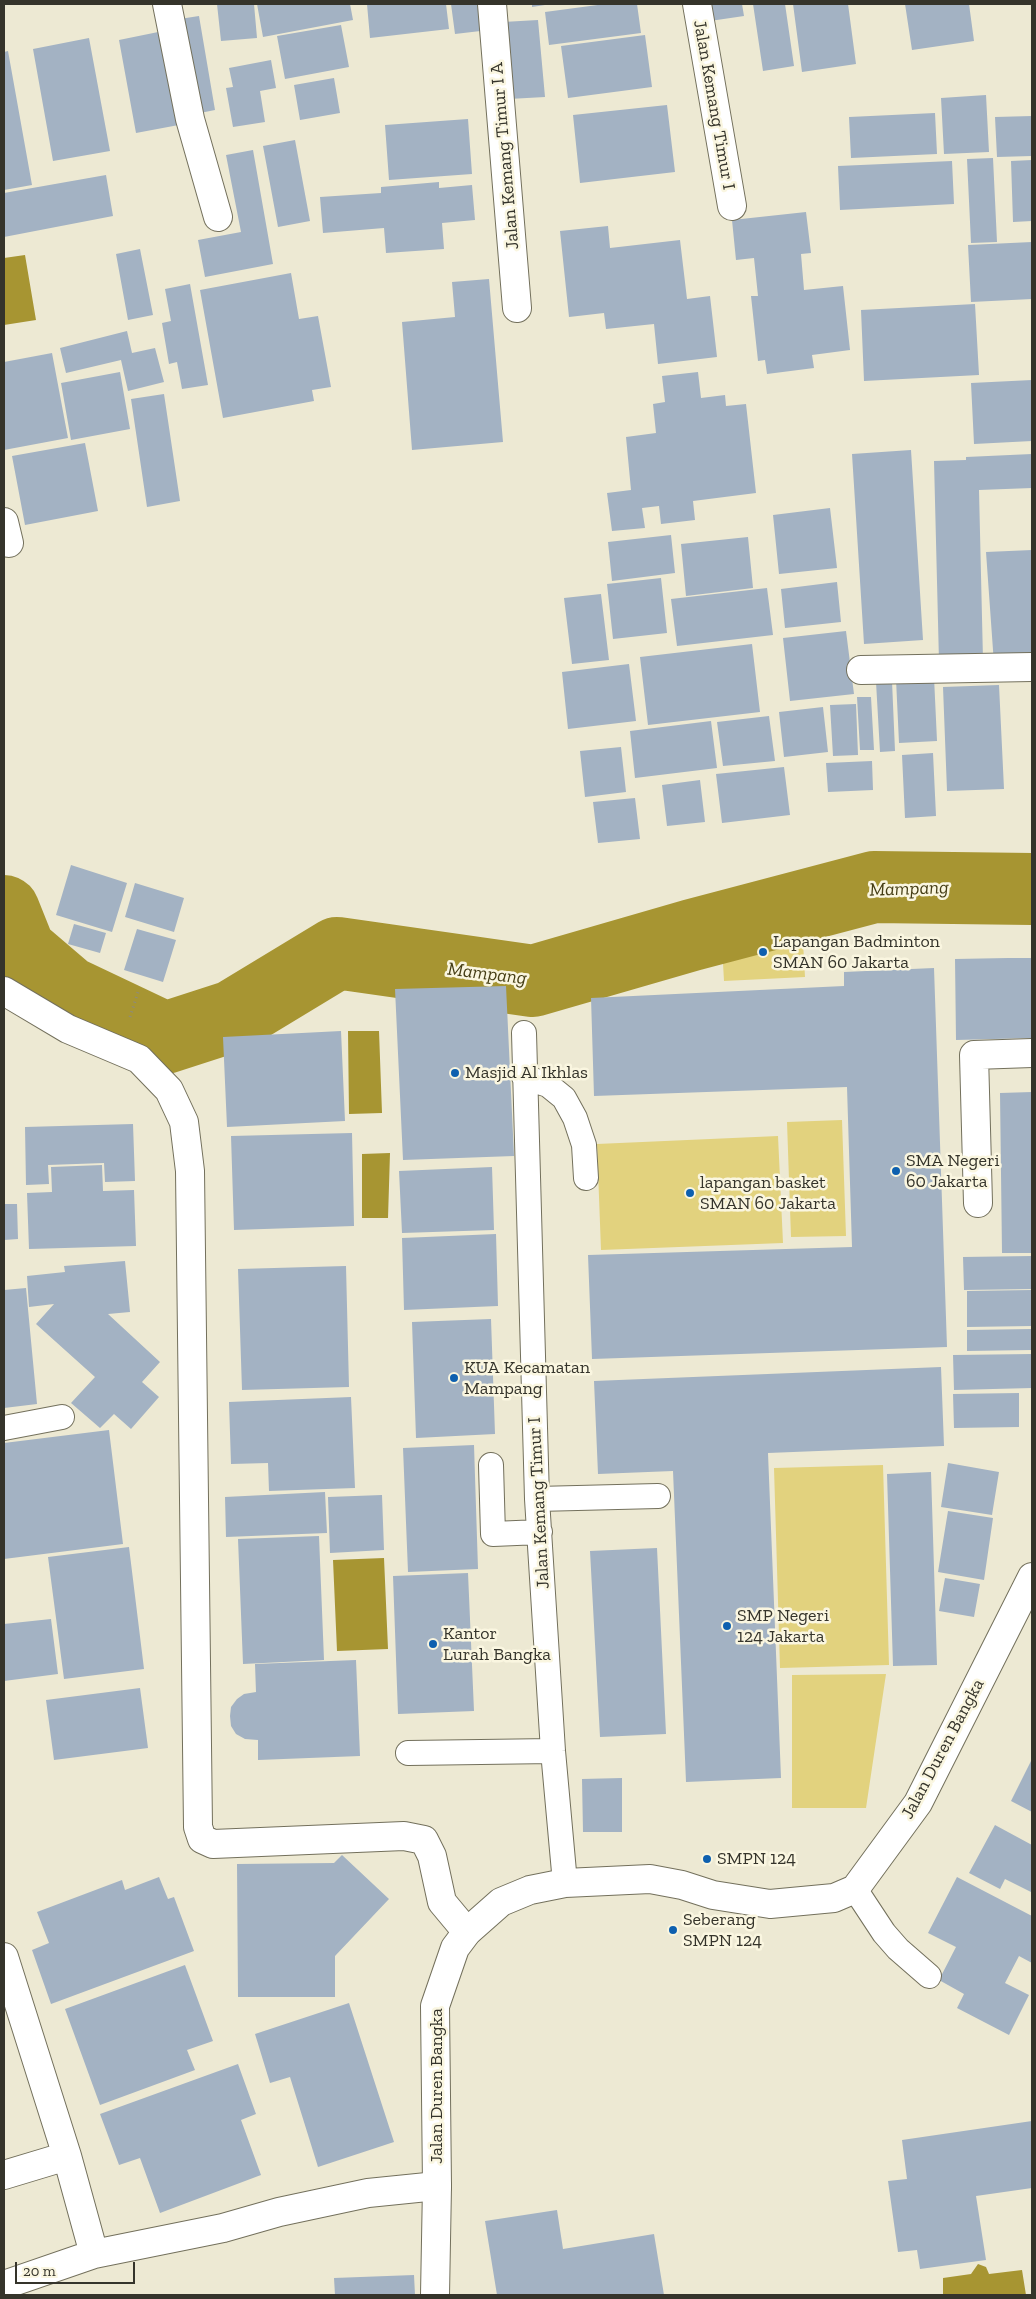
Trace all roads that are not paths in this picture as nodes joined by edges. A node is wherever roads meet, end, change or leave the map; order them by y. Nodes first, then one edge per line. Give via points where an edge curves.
1 (168, 4) edge
2 (492, 4) edge
3 (697, 4) edge
4 (732, 206) dead end
5 (218, 217) dead end
6 (518, 308) dead end
7 (1032, 667) edge
8 (861, 670) dead end
9 (4, 991) edge
10 (524, 1033) dead end
11 (1032, 1054) edge
12 (524, 1077) junction
13 (586, 1178) dead end
14 (978, 1203) dead end
15 (62, 1417) dead end
16 (4, 1428) edge
17 (491, 1465) dead end
18 (658, 1496) dead end
19 (537, 1499) junction
20 (540, 1532) junction
21 (1032, 1577) edge
22 (553, 1751) junction
23 (408, 1753) dead end
24 (565, 1882) junction
25 (855, 1889) junction
26 (467, 1932) junction
27 (4, 1957) edge
28 (930, 1976) dead end
29 (67, 2156) junction
30 (4, 2175) edge
31 (437, 2186) junction
32 (94, 2254) junction
33 (4, 2285) edge
34 (435, 2295) edge

1 - 5 street via 190,119
2 - 6 street, Jalan Kemang Timur I A
3 - 4 street, Jalan Kemang Timur I
7 - 8 street
9 - 26 street via 68,1029 139,1059 169,1090 184,1122 190,1171 198,1827 202,1839 213,1844 404,1836 424,1840 432,1856 442,1902
10 - 12 lane, Jalan Kemang Timur I
11 - 14 street via 974,1055
12 - 13 lane via 548,1085 564,1098 584,1145
12 - 19 lane, Jalan Kemang Timur I
15 - 16 lane
17 - 20 lane via 493,1534
18 - 19 lane
19 - 20 lane, Jalan Kemang Timur I
20 - 22 lane, Jalan Kemang Timur I
21 - 25 street, Jalan Duren Bangka via 918,1803
22 - 23 lane
22 - 24 lane, Jalan Kemang Timur I
24 - 25 street, Jalan Duren Bangka via 650,1879 770,1904 834,1898
24 - 26 street, Jalan Duren Bangka via 530,1890 501,1902
25 - 28 lane via 884,1933
26 - 31 street, Jalan Duren Bangka via 455,1948 435,2006
27 - 29 street
29 - 30 street
29 - 32 street
31 - 32 street via 360,2194 222,2228
31 - 34 street, Jalan Duren Bangka
32 - 33 street

